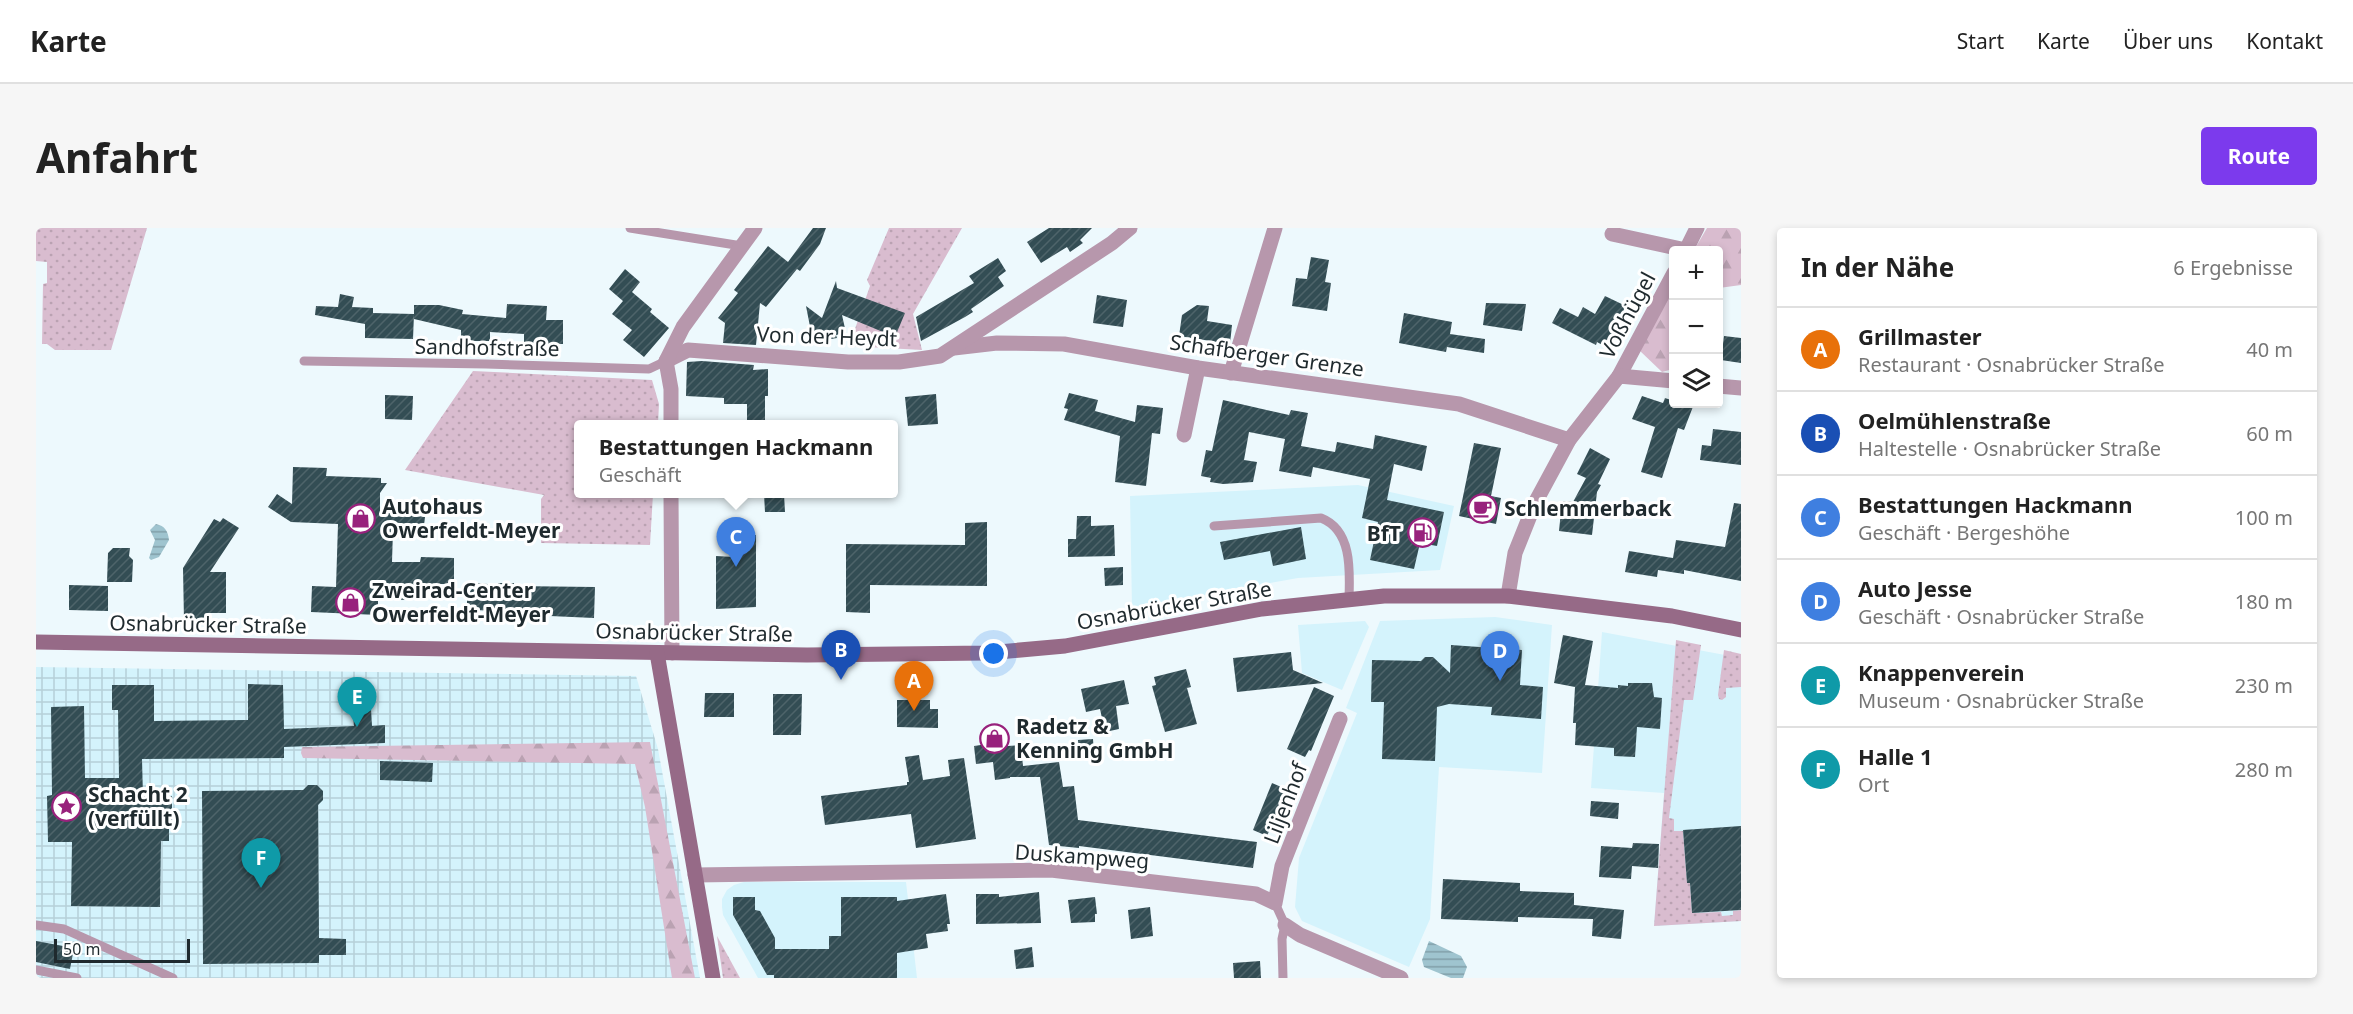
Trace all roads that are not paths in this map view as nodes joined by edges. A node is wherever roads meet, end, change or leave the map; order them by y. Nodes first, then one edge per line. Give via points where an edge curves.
1 (630, 228) edge
2 (755, 228) edge
3 (1130, 228) edge
4 (1275, 228) edge
5 (1698, 228) edge
6 (1612, 234) dead end
7 (742, 246) junction
8 (1669, 246) edge
9 (1688, 246) edge
10 (1669, 282) edge
11 (954, 348) junction
12 (304, 361) dead end
13 (666, 361) junction
14 (1198, 368) junction
15 (1231, 373) junction
16 (1618, 376) junction
17 (1669, 381) edge
18 (1723, 386) edge
19 (1741, 388) edge
20 (671, 420) edge
21 (1184, 435) dead end
22 (1569, 440) junction
23 (671, 498) edge
24 (1214, 526) dead end
25 (1508, 596) junction
26 (1349, 598) junction
27 (1741, 630) edge
28 (36, 642) edge
29 (665, 653) junction
30 (1340, 719) dead end
31 (695, 875) junction
32 (1275, 903) junction
33 (36, 925) edge
34 (1285, 925) junction
35 (36, 970) edge
36 (77, 978) edge
37 (173, 978) edge
38 (713, 978) edge
39 (1283, 978) edge
40 (1401, 978) edge

1 - 7 lane
2 - 7 street
3 - 11 street, Von der Heydt
4 - 15 street
5 - 9 street
6 - 8 street
7 - 13 street via 683,327
10 - 16 street, Voßhügel
11 - 13 street, Von der Heydt via 940,356 899,362 688,350
11 - 14 street, Schafberger Grenze via 997,343 1064,344
12 - 13 lane, Sandhofstraße via 649,369
13 - 20 street
14 - 15 street, Schafberger Grenze
14 - 21 street
15 - 22 street, Schafberger Grenze via 1459,404
16 - 17 street, Voßhügel
16 - 22 street, Voßhügel
18 - 19 street
22 - 25 street, Voßhügel via 1535,503 1515,553
23 - 29 street
24 - 26 lane via 1322,518 1331,522 1342,535 1347,554
25 - 26 main road, Osnabrücker Straße
25 - 27 main road, Osnabrücker Straße via 1672,616
26 - 29 main road, Osnabrücker Straße via 1262,609 1065,646 987,653
28 - 29 main road, Osnabrücker Straße
29 - 31 main road
30 - 32 street, Liljenhof via 1282,866
31 - 32 street, Duskampweg via 1051,870 1256,894
31 - 38 main road
32 - 34 lane
33 - 37 lane via 64,929
34 - 39 lane
34 - 40 street
35 - 36 lane

